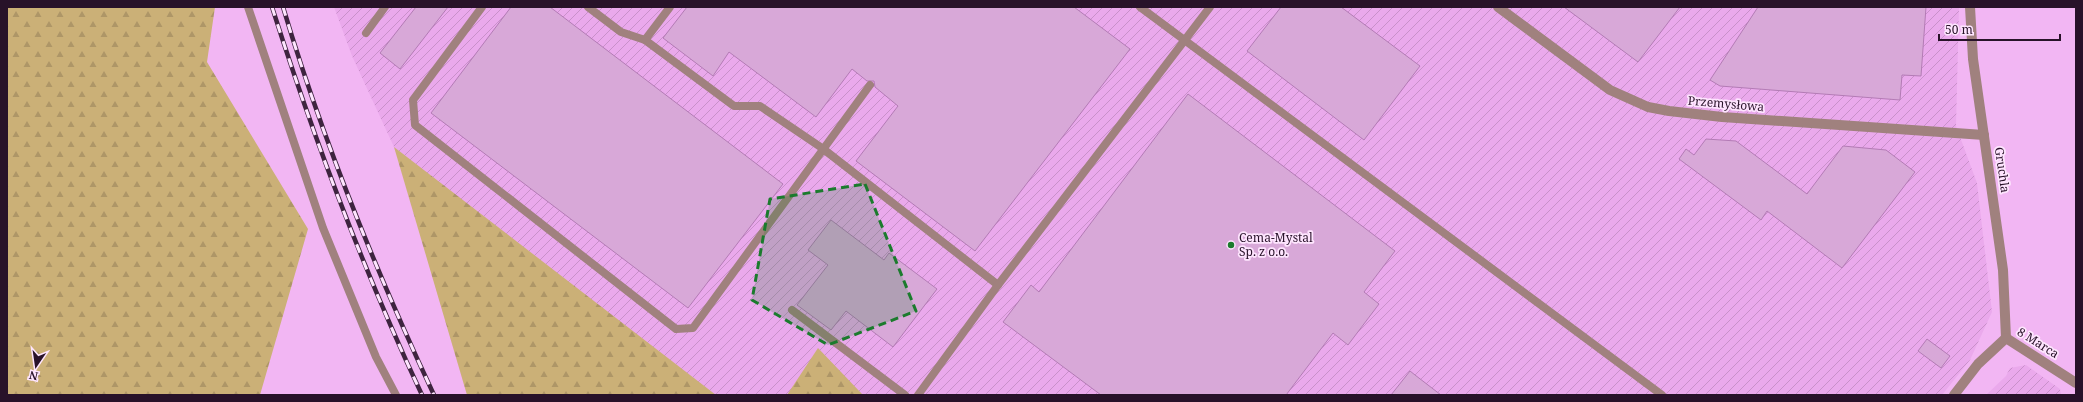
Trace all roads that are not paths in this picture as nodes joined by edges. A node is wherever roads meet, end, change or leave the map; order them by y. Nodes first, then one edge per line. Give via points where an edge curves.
1 (248, 7) edge
2 (385, 7) edge
3 (482, 7) edge
4 (588, 7) edge
5 (670, 7) edge
6 (1140, 7) edge
7 (1210, 7) edge
8 (1498, 7) edge
9 (1970, 7) edge
10 (366, 33) dead end
11 (645, 40) junction
12 (1185, 40) junction
13 (870, 85) dead end
14 (1984, 136) junction
15 (822, 148) junction
16 (998, 285) junction
17 (792, 310) dead end
18 (2006, 338) junction
19 (2076, 383) edge
20 (396, 395) edge
21 (905, 395) edge
22 (918, 395) edge
23 (1662, 395) edge
24 (1954, 395) edge

1 - 20 lane via 323,228 376,357
2 - 10 lane
3 - 15 lane via 413,100 415,125 676,329 693,328
4 - 11 lane via 621,32
5 - 11 lane
6 - 12 lane
7 - 12 lane
8 - 14 street, Przemysłowa via 1610,90 1648,107 1722,117
9 - 14 street, Gruchla via 1971,38
11 - 15 lane via 734,106 760,106
12 - 16 lane
12 - 23 lane
13 - 15 lane
14 - 18 street, Gruchla via 2003,270
15 - 16 lane
16 - 22 lane
17 - 21 lane
18 - 19 street, 8 Marca
18 - 24 street via 1978,364

